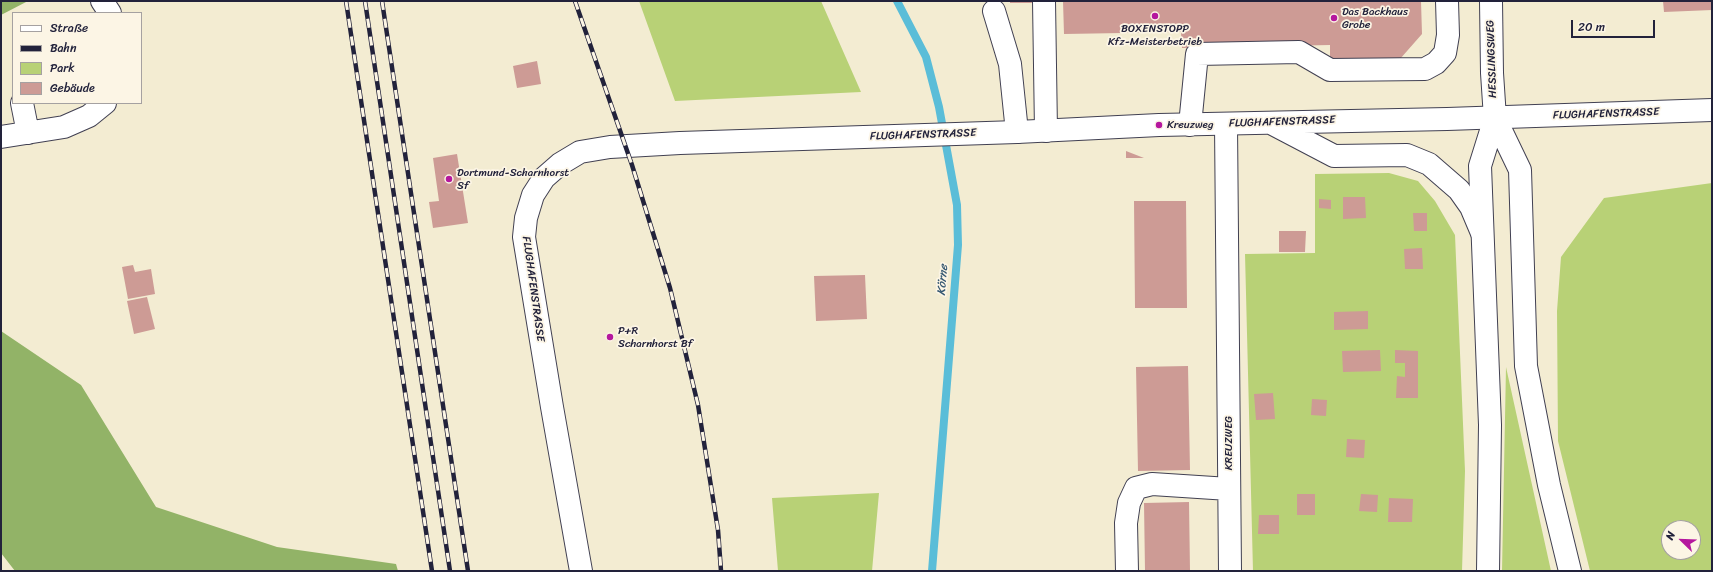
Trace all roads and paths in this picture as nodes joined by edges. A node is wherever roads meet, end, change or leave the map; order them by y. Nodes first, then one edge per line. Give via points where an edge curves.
1 (102, 1) edge
2 (1044, 1) edge
3 (1447, 1) edge
4 (1491, 1) edge
5 (109, 12) edge
6 (994, 12) dead end
7 (22, 104) edge
8 (104, 104) edge
9 (1712, 110) edge
10 (1495, 118) junction
11 (1270, 122) junction
12 (1190, 124) junction
13 (1226, 124) junction
14 (1046, 131) junction
15 (1017, 132) junction
16 (28, 133) junction
17 (1, 137) edge
18 (1483, 235) junction
19 (1229, 489) junction
20 (581, 571) edge
21 (1127, 571) edge
22 (1230, 571) edge
23 (1488, 571) edge
24 (1570, 571) edge

1 - 5 main road
2 - 14 main road
3 - 12 main road via 1448,35 1445,54 1425,69 1330,70 1299,52 1197,54
4 - 10 main road, HESSLINGSWEG
6 - 15 main road via 1010,64
7 - 16 main road
8 - 16 main road via 89,116 64,128
9 - 10 main road, FLUGHAFENSTRASSE
10 - 11 main road, FLUGHAFENSTRASSE
10 - 18 main road via 1480,166
10 - 24 main road via 1520,170 1526,366 1549,485
11 - 13 main road, FLUGHAFENSTRASSE
11 - 18 main road via 1334,156 1407,155 1430,164 1459,190 1471,207
12 - 13 main road, FLUGHAFENSTRASSE
12 - 14 main road, FLUGHAFENSTRASSE
13 - 19 main road, KREUZWEG
14 - 15 main road, FLUGHAFENSTRASSE
15 - 20 main road, FLUGHAFENSTRASSE via 610,147 580,152 544,178 533,195 526,218 524,237
16 - 17 main road
18 - 23 main road via 1490,425
19 - 21 main road via 1152,484 1136,488 1129,503 1126,524
19 - 22 main road, KREUZWEG

